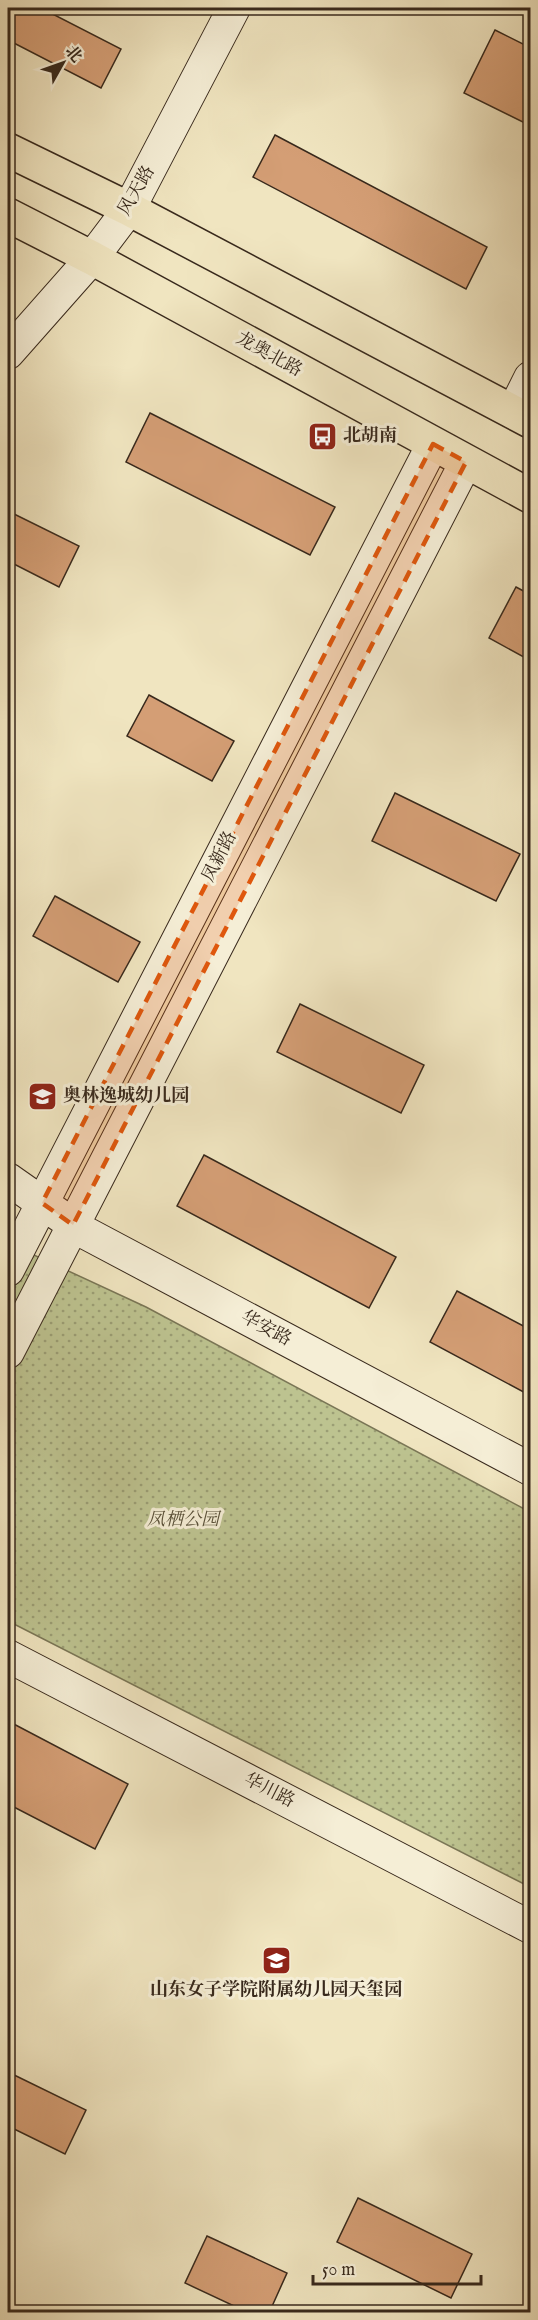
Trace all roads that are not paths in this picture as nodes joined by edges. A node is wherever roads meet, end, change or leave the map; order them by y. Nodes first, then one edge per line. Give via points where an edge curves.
1 (234, 8) edge
2 (8, 150) edge
3 (129, 209) junction
4 (8, 215) edge
5 (92, 258) junction
6 (8, 353) edge
7 (531, 378) edge
8 (522, 417) edge
9 (433, 444) junction
10 (466, 462) junction
11 (531, 496) edge
12 (8, 1179) edge
13 (42, 1203) junction
14 (73, 1225) junction
15 (8, 1270) edge
16 (8, 1352) edge
17 (531, 1469) edge
18 (8, 1656) edge
19 (531, 1927) edge

1 - 3 main road, 风天路
2 - 3 main road
3 - 5 main road, 风天路
3 - 8 main road
4 - 5 main road, 龙奥北路
5 - 6 main road, 风天路
5 - 9 main road, 龙奥北路
7 - 8 main road
9 - 10 main road, 龙奥北路
9 - 13 main road, 凤新路
10 - 11 main road, 龙奥北路
10 - 14 main road
12 - 13 main road, 华安路
13 - 14 main road, 华安路
13 - 15 main road, 凤新路
14 - 16 main road
14 - 17 main road, 华安路
18 - 19 main road, 华川路

